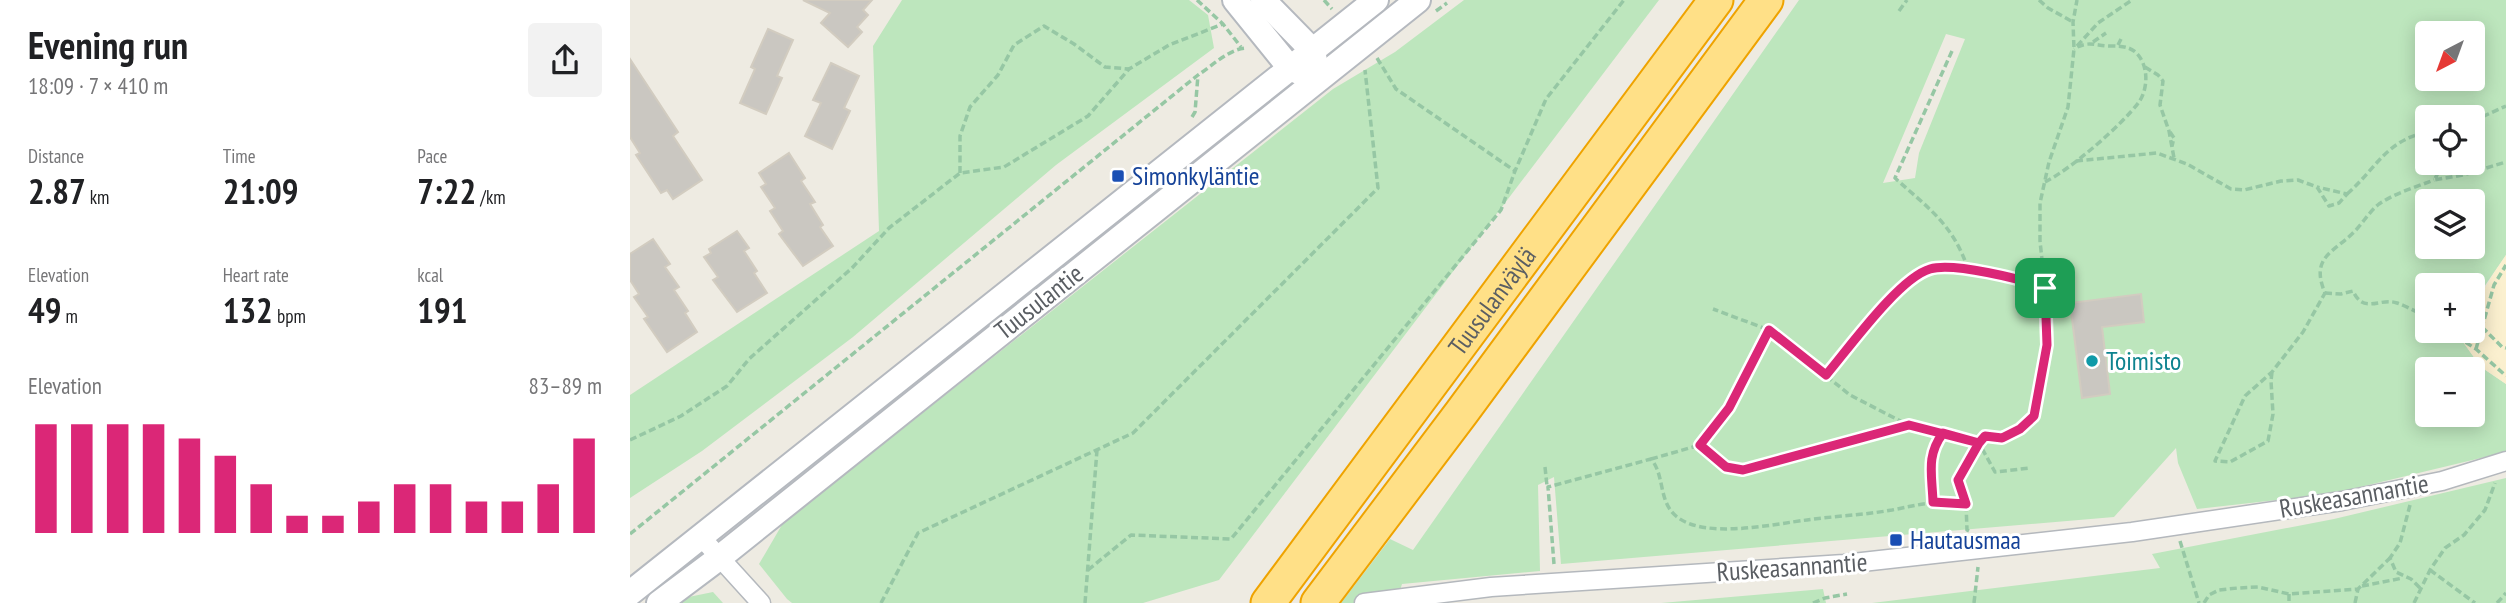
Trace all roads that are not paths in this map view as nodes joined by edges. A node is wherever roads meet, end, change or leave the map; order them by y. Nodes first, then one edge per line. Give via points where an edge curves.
1 (1236, 0) edge
2 (1263, 0) edge
3 (1376, 0) edge
4 (1418, 0) edge
5 (1716, 0) edge
6 (1766, 0) edge
7 (1313, 51) junction
8 (1290, 68) junction
9 (1319, 80) junction
10 (2505, 461) edge
11 (701, 537) junction
12 (719, 558) junction
13 (630, 593) edge
14 (659, 603) edge
15 (761, 603) edge
16 (1268, 603) edge
17 (1318, 603) edge
18 (1364, 603) edge

1 - 8 main road
2 - 7 main road
3 - 7 main road, Tuusulantie
4 - 9 main road, Tuusulantie
5 - 16 highway, Tuusulanväylä
6 - 17 highway, Tuusulanväylä
7 - 8 main road, Tuusulantie
7 - 9 main road
8 - 9 main road
8 - 11 main road, Tuusulantie
9 - 12 main road, Tuusulantie
10 - 18 street, Ruskeasannantie via 2442,481 2342,501 2174,526 1844,564 1555,583
11 - 12 street
11 - 13 main road, Tuusulantie
12 - 14 main road, Tuusulantie
12 - 15 street

